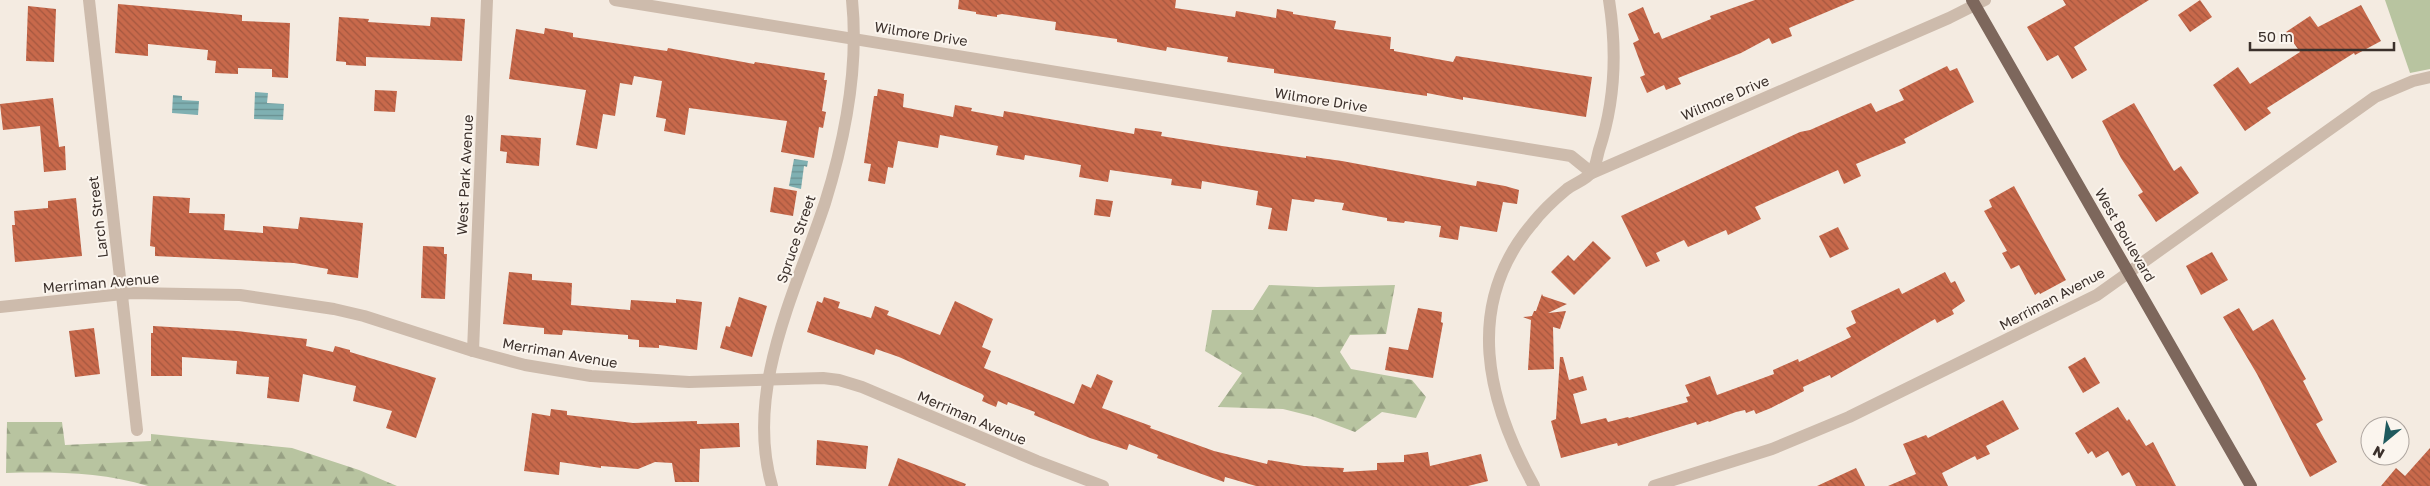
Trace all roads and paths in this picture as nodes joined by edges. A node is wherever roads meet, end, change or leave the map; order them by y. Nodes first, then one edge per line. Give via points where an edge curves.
1 (89, 0) edge
2 (487, 0) edge
3 (615, 0) edge
4 (852, 0) edge
5 (1609, 0) edge
6 (1978, 2) edge
7 (854, 38) junction
8 (2430, 77) edge
9 (1592, 173) junction
10 (2129, 273) junction
11 (122, 294) junction
12 (0, 307) edge
13 (473, 351) junction
14 (769, 380) junction
15 (137, 430) dead end
16 (772, 486) edge
17 (1103, 486) edge
18 (1534, 486) edge
19 (1654, 486) edge
20 (2251, 486) edge

1 - 11 street, Larch Street
2 - 13 street, West Park Avenue
3 - 7 street, Wilmore Drive
4 - 7 street, Spruce Street
5 - 9 street via 1614,64 1609,109
6 - 9 street, Wilmore Drive
6 - 10 main road, West Boulevard
7 - 9 street, Wilmore Drive via 1571,156
7 - 14 street, Spruce Street via 841,142 826,200 777,344
8 - 10 street, Merriman Avenue via 2374,97
9 - 18 street via 1562,193 1531,224 1504,268 1490,318 1488,352 1492,385 1502,418
10 - 19 street, Merriman Avenue via 2091,298 1877,405 1772,449
10 - 20 main road, West Boulevard
11 - 12 street, Merriman Avenue
11 - 13 street, Merriman Avenue via 240,295 303,303 364,316
11 - 15 street, Larch Street
13 - 14 street, Merriman Avenue via 591,376 665,382
14 - 16 street, Spruce Street via 764,425
14 - 17 street, Merriman Avenue via 823,378 862,387

